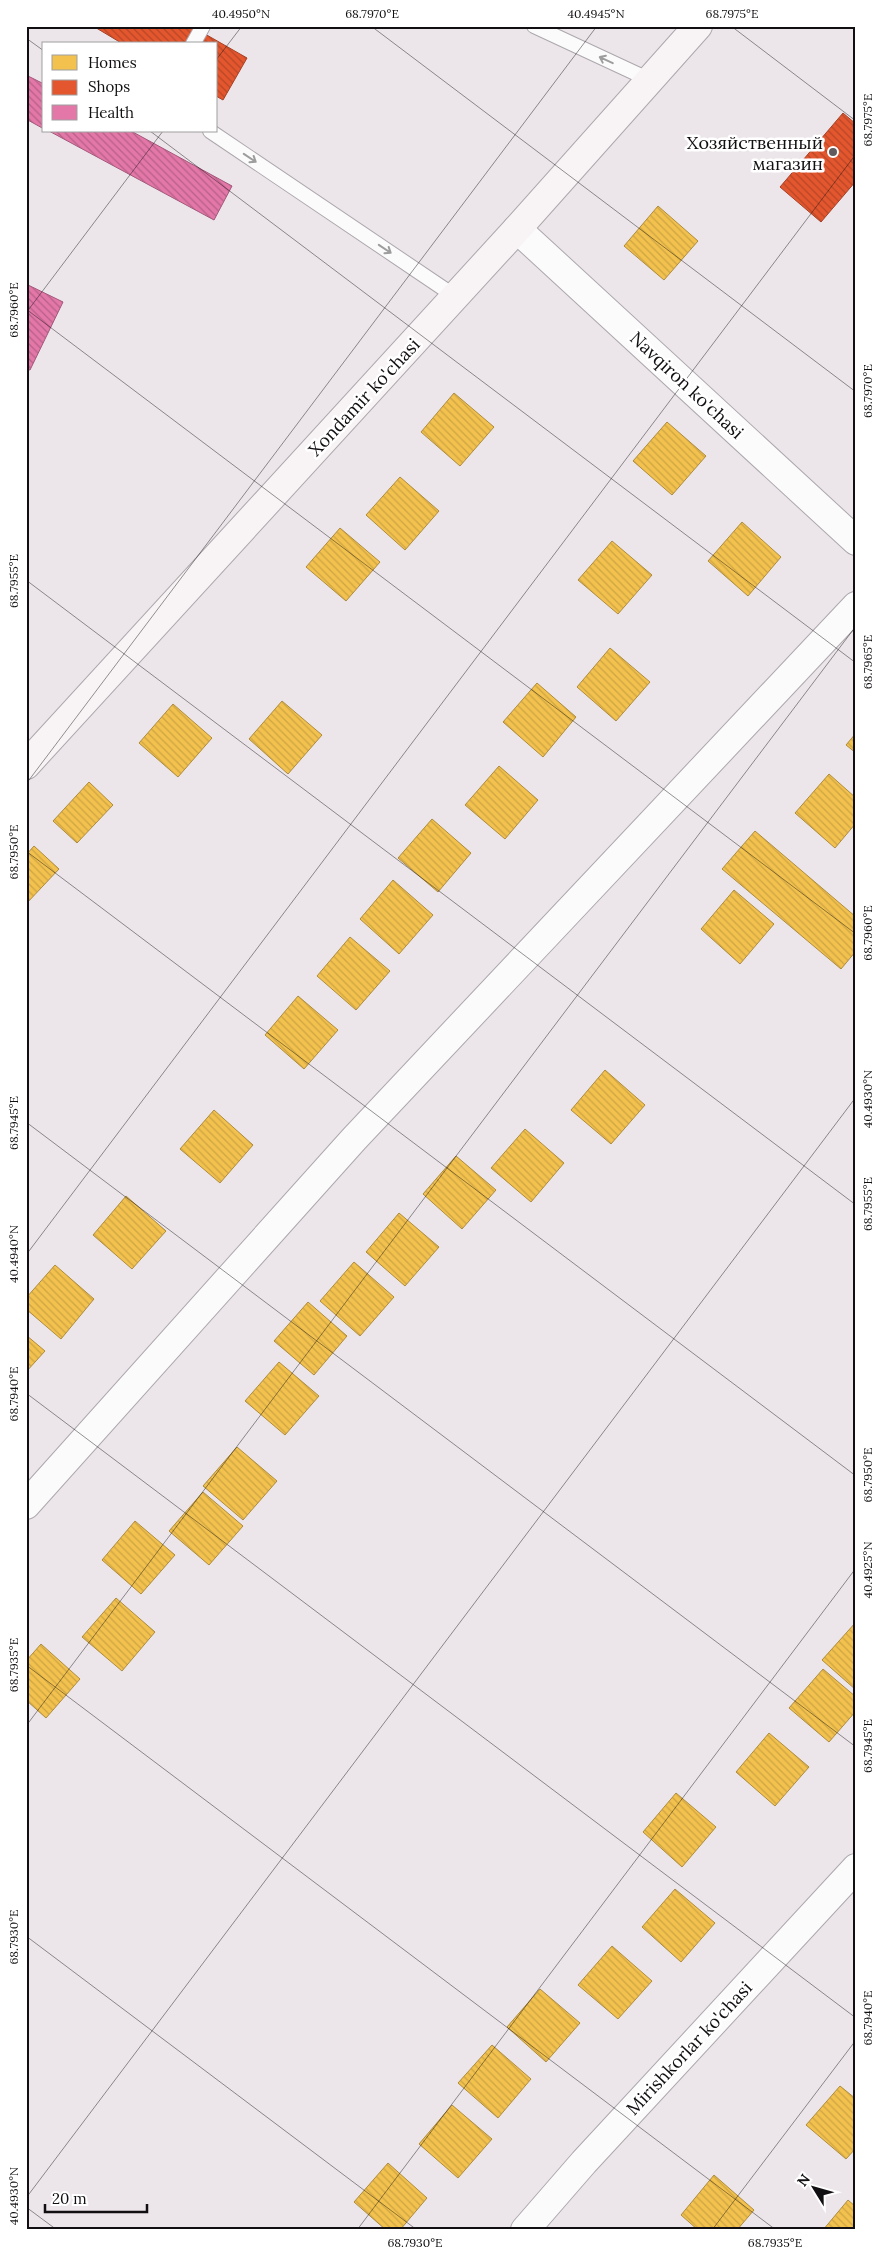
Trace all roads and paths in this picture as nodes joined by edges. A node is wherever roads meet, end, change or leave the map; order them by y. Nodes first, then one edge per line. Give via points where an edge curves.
1 (203, 26) edge
2 (534, 26) edge
3 (698, 26) edge
4 (194, 42) edge
5 (650, 80) junction
6 (211, 132) edge
7 (517, 229) junction
8 (456, 297) junction
9 (856, 541) edge
10 (856, 606) edge
11 (26, 765) edge
12 (26, 1504) edge
13 (856, 1868) edge
14 (525, 2230) edge

1 - 4 lane
5 -> 2 lane
3 - 5 main road, Xondamir ko'chasi
5 - 7 main road, Xondamir ko'chasi
6 -> 8 lane
7 - 8 main road, Xondamir ko'chasi
7 - 9 street, Navqiron ko'chasi
8 - 11 main road, Xondamir ko'chasi
10 - 12 street via 354,1139
13 - 14 street, Mirishkorlar ko'chasi

